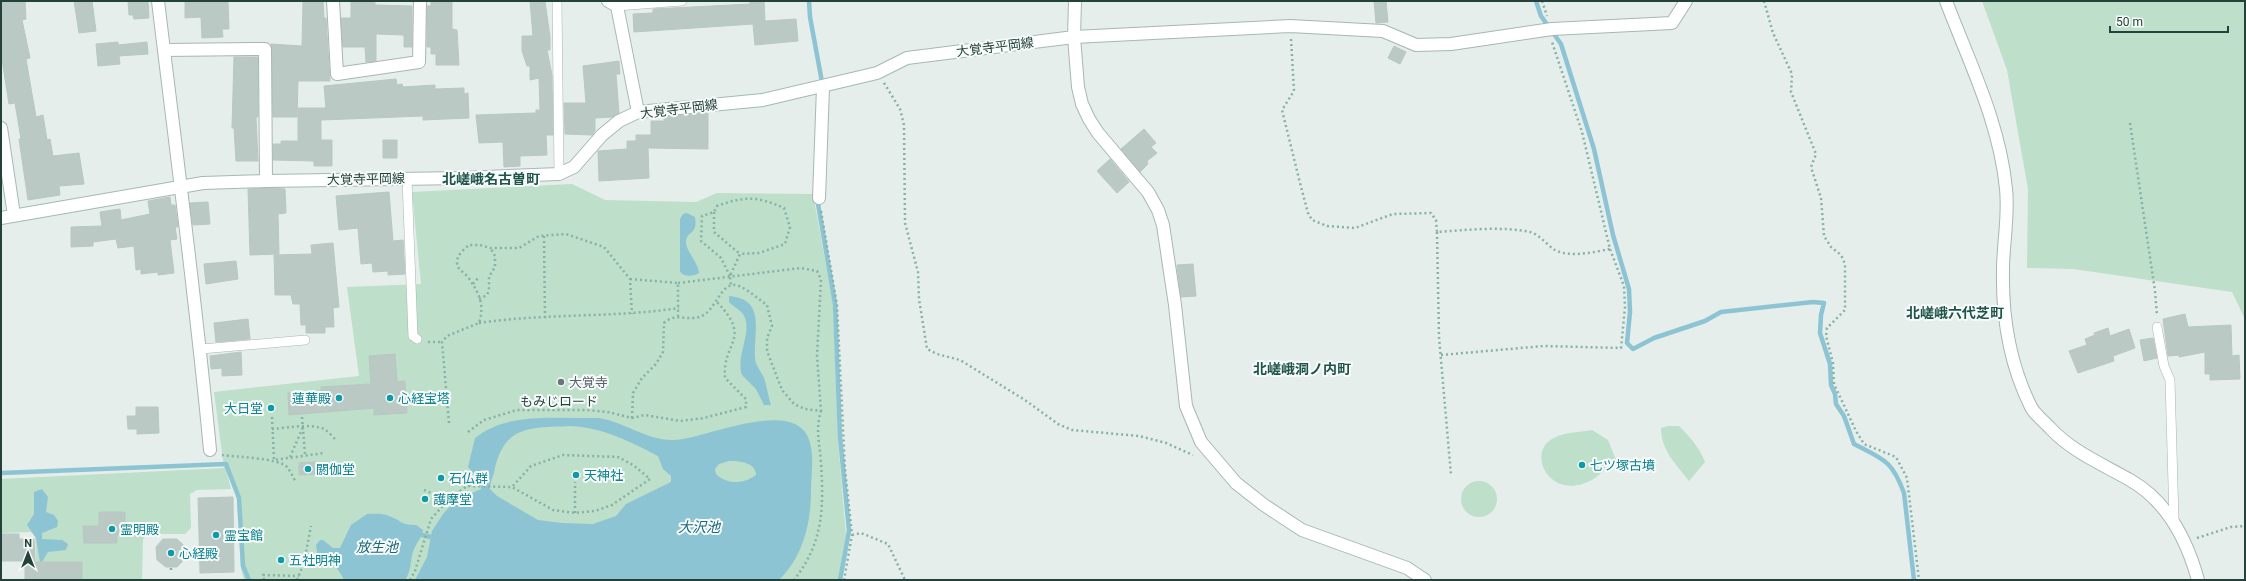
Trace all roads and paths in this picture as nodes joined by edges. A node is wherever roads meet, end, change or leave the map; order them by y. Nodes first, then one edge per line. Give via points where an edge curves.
1 (158, 1) edge
2 (333, 1) edge
3 (420, 1) edge
4 (557, 1) edge
5 (682, 1) edge
6 (1075, 1) edge
7 (1686, 1) edge
8 (1764, 1) edge
9 (1946, 1) edge
10 (612, 4) edge
11 (1290, 26) junction
12 (1547, 30) junction
13 (1074, 37) junction
14 (164, 50) junction
15 (877, 73) junction
16 (823, 87) junction
17 (638, 112) junction
18 (2130, 123) dead end
19 (1, 128) edge
20 (558, 174) junction
21 (407, 179) junction
22 (266, 180) junction
23 (179, 186) junction
24 (819, 198) joint
25 (714, 212) junction
26 (14, 216) junction
27 (1, 218) edge
28 (1437, 232) junction
29 (544, 236) junction
30 (490, 248) junction
31 (1610, 249) junction
32 (740, 254) junction
33 (730, 276) junction
34 (479, 277) dead end
35 (630, 279) junction
36 (678, 283) junction
37 (472, 284) junction
38 (731, 285) junction
39 (479, 299) junction
40 (717, 302) junction
41 (680, 308) junction
42 (632, 314) junction
43 (678, 316) junction
44 (545, 318) junction
45 (479, 323) junction
46 (2157, 327) joint
47 (417, 339) dead end
48 (305, 340) dead end
49 (201, 349) junction
50 (1441, 355) junction
51 (821, 411) junction
52 (272, 417) dead end
53 (302, 417) dead end
54 (632, 418) junction
55 (449, 423) dead end
56 (303, 427) junction
57 (272, 429) junction
58 (468, 432) dead end
59 (336, 440) dead end
60 (210, 450) joint
61 (324, 453) dead end
62 (305, 454) junction
63 (1197, 456) dead end
64 (290, 457) junction
65 (274, 460) junction
66 (1451, 475) dead end
67 (464, 478) dead end
68 (295, 481) dead end
69 (575, 482) dead end
70 (467, 486) junction
71 (512, 487) junction
72 (424, 490) dead end
73 (448, 500) junction
74 (575, 513) junction
75 (2174, 520) junction
76 (311, 526) dead end
77 (2245, 526) edge
78 (852, 535) junction
79 (2185, 542) junction
80 (171, 568) dead end
81 (171, 573) dead end
82 (299, 576) junction
83 (264, 580) edge
84 (297, 580) edge
85 (410, 580) edge
86 (794, 580) edge
87 (844, 580) edge
88 (905, 580) edge
89 (1425, 580) edge
90 (1919, 580) edge
91 (2198, 580) edge

1 - 14 street
2 - 3 street via 337,74 419,62
4 - 20 lane
5 - 10 lane
6 - 13 street
7 - 12 street, 大覚寺平岡線 via 1672,23
8 - 90 path via 1773,33 1792,74 1791,92 1816,154 1811,167 1821,198 1824,236 1831,247 1842,255 1845,264 1845,310 1827,328 1826,336 1834,362 1834,384 1864,444 1896,457 1907,478
9 - 75 street via 1992,118 2001,158 2006,190 2003,271 2006,322 2013,365 2032,409 2063,442 2131,481
10 - 17 street
11 - 12 street, 大覚寺平岡線 via 1383,31 1416,45 1451,44
11 - 13 street, 大覚寺平岡線
11 - 28 path via 1294,92 1282,110 1308,213 1312,220 1327,226 1355,228 1393,214 1431,213 1436,220
12 - 31 path via 1582,132
13 - 15 street, 大覚寺平岡線 via 907,58
13 - 89 street via 1082,104 1098,133 1148,192 1163,225 1176,305 1186,406 1201,442 1236,483 1302,530 1408,568
14 - 22 street via 265,50
14 - 23 street
15 - 16 street, 大覚寺平岡線
15 - 63 path via 900,109 904,125 905,223 918,272 919,299 927,349 960,360 1025,400 1058,424 1072,430 1139,436 1166,443
16 - 17 street, 大覚寺平岡線 via 763,100
16 - 24 street
17 - 20 street, 大覚寺平岡線 via 619,121 574,167
18 - 46 path via 2155,291
19 - 26 street
20 - 21 street, 大覚寺平岡線
21 - 22 street, 大覚寺平岡線
21 - 47 lane via 413,336
22 - 23 street, 大覚寺平岡線
23 - 26 street, 大覚寺平岡線
23 - 49 street
24 - 78 path via 837,305 845,469
25 - 32 path via 714,232
25 - 32 path via 717,206 738,199 765,200 784,208 790,227 785,244 759,253
25 - 33 path via 702,216 701,241 721,258
26 - 27 street, 大覚寺平岡線
28 - 31 path via 1479,230 1532,233 1564,254
28 - 50 path
29 - 30 path via 539,236 519,248
29 - 35 path via 566,234 604,247
29 - 44 path
30 - 37 path via 469,245 457,261 458,268
30 - 39 path via 495,256 495,267 489,277 487,295
31 - 50 path via 1624,286 1626,307 1621,348 1544,346
32 - 33 path
33 - 36 path
33 - 38 path
33 - 51 path via 801,268 811,268 820,274 817,356
34 - 37 path
35 - 36 path
35 - 42 path
36 - 41 path
37 - 39 path
38 - 40 path via 722,290
38 - 51 path via 739,286 767,305 772,326 767,338 767,351 777,380 788,400 805,409
39 - 45 path via 483,313
40 - 43 path via 709,312 700,317
40 - 54 path, もみじロード via 728,313 735,328 735,340 724,364 725,378 746,398 746,407 704,418 680,421 645,415
41 - 42 path
41 - 43 path
42 - 44 path
43 - 54 path via 664,323 664,352 633,393
44 - 45 path
45 - 55 path via 447,336 442,342
46 - 75 lane via 2164,366 2170,380
48 - 49 lane
49 - 60 street
50 - 66 path
51 - 86 path via 817,423 821,462 820,521 814,547 806,565
52 - 57 path
53 - 56 path
54 - 58 path, もみじロード via 588,410 517,410 484,420
56 - 57 path
56 - 59 path via 325,429
56 - 62 path
56 - 64 path
57 - 65 path
60 - 65 path via 219,454
61 - 62 path
62 - 64 path
64 - 65 path
65 - 68 path via 286,466
67 - 70 path
69 - 74 path
70 - 71 path
70 - 73 path
71 - 74 path via 553,510
71 - 74 path via 531,466 563,455 618,457 634,465 650,479 612,505 595,511
72 - 73 path
73 - 85 path via 431,519
75 - 79 street
76 - 82 path
77 - 79 path
78 - 87 path
78 - 88 path via 861,533 888,544
79 - 91 street
80 - 81 path
82 - 83 path via 263,575
82 - 84 path

